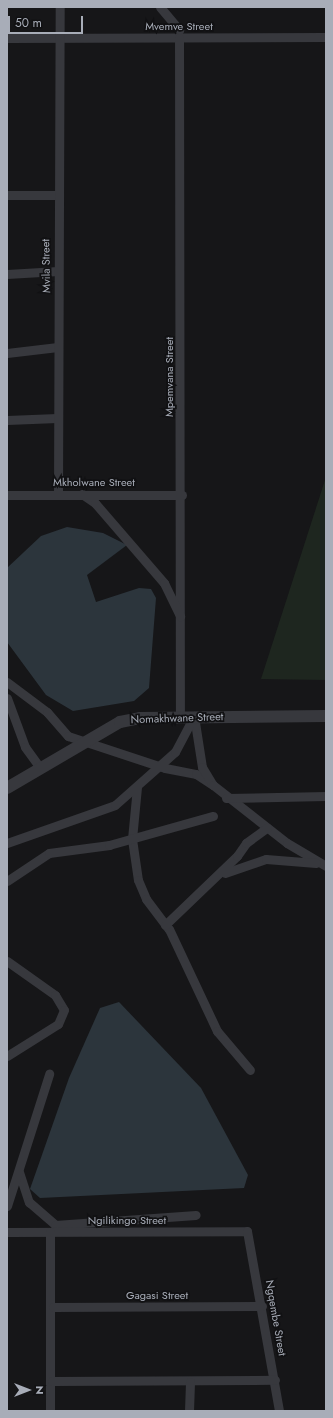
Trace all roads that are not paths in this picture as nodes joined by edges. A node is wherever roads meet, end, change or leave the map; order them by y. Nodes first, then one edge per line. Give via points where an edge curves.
1 (60, 7) edge
2 (160, 7) edge
3 (179, 34) junction
4 (326, 37) edge
5 (7, 38) edge
6 (58, 38) junction
7 (7, 195) edge
8 (57, 195) junction
9 (58, 271) junction
10 (7, 274) edge
11 (58, 347) junction
12 (7, 353) edge
13 (57, 418) junction
14 (7, 420) edge
15 (58, 494) junction
16 (82, 494) junction
17 (7, 495) edge
18 (182, 495) junction
19 (181, 616) junction
20 (7, 682) edge
21 (7, 698) edge
22 (194, 716) junction
23 (326, 716) edge
24 (7, 717) edge
25 (180, 717) junction
26 (17, 728) junction
27 (82, 743) junction
28 (159, 766) junction
29 (40, 768) junction
30 (213, 786) junction
31 (137, 787) junction
32 (7, 788) edge
33 (326, 796) edge
34 (226, 798) junction
35 (213, 816) dead end
36 (267, 828) junction
37 (132, 839) junction
38 (7, 843) edge
39 (322, 865) edge
40 (213, 880) junction
41 (7, 881) edge
42 (165, 925) junction
43 (9, 964) edge
44 (7, 1056) edge
45 (250, 1070) dead end
46 (49, 1074) dead end
47 (19, 1172) junction
48 (7, 1206) edge
49 (196, 1215) dead end
50 (247, 1231) joint
51 (7, 1232) edge
52 (50, 1232) junction
53 (262, 1306) junction
54 (53, 1307) junction
55 (52, 1380) junction
56 (275, 1380) junction
57 (190, 1382) junction
58 (50, 1411) edge
59 (189, 1411) edge
60 (279, 1411) edge

1 - 6 street, Mvila Street
2 - 3 street
3 - 4 street, Mvemve Street
3 - 6 street, Mvemve Street
3 - 18 street, Mpemvana Street
5 - 6 street, Mvemve Street
6 - 8 street, Mvila Street
7 - 8 street
8 - 9 street, Mvila Street
9 - 10 street
9 - 11 street, Mvila Street
11 - 12 street
11 - 13 street, Mvila Street
13 - 14 street
13 - 15 street, Mvila Street
15 - 16 street, Mkholwane Street
15 - 17 street, Mkholwane Street
16 - 18 street, Mkholwane Street
16 - 19 street via 95,503 164,584
18 - 19 street, Mpemvana Street
19 - 25 street, Mpemvana Street
20 - 27 street via 47,712 68,736
21 - 26 street
22 - 23 street, Nomakhwane Street
22 - 25 street, Nomakhwane Street
22 - 28 street via 175,752
22 - 30 street via 200,760
24 - 26 street
25 - 27 street, Nomakhwane Street via 120,722
26 - 29 street
27 - 28 street via 132,754
27 - 29 street, Nomakhwane Street
28 - 30 street via 196,774
28 - 31 street
29 - 32 street, Nomakhwane Street
30 - 34 street
31 - 37 street
31 - 38 street via 115,805
33 - 34 street
34 - 36 street
35 - 37 street
36 - 39 street
36 - 40 street via 246,843
37 - 41 street via 49,853
37 - 42 street via 138,880
39 - 40 street via 266,859 233,868
40 - 42 street
42 - 45 street via 217,1031
43 - 44 street via 55,995 64,1010 58,1024
46 - 47 street
47 - 48 street
47 - 49 street via 29,1202 55,1225
50 - 52 street, Ngilikingo Street
50 - 53 street, Ngqembe Street
51 - 52 street, Ngilikingo Street
52 - 54 street
53 - 54 street, Gagasi Street
53 - 56 street, Ngqembe Street
54 - 55 street
55 - 57 street
55 - 58 street
56 - 57 street
56 - 60 street, Ngqembe Street
57 - 59 street

